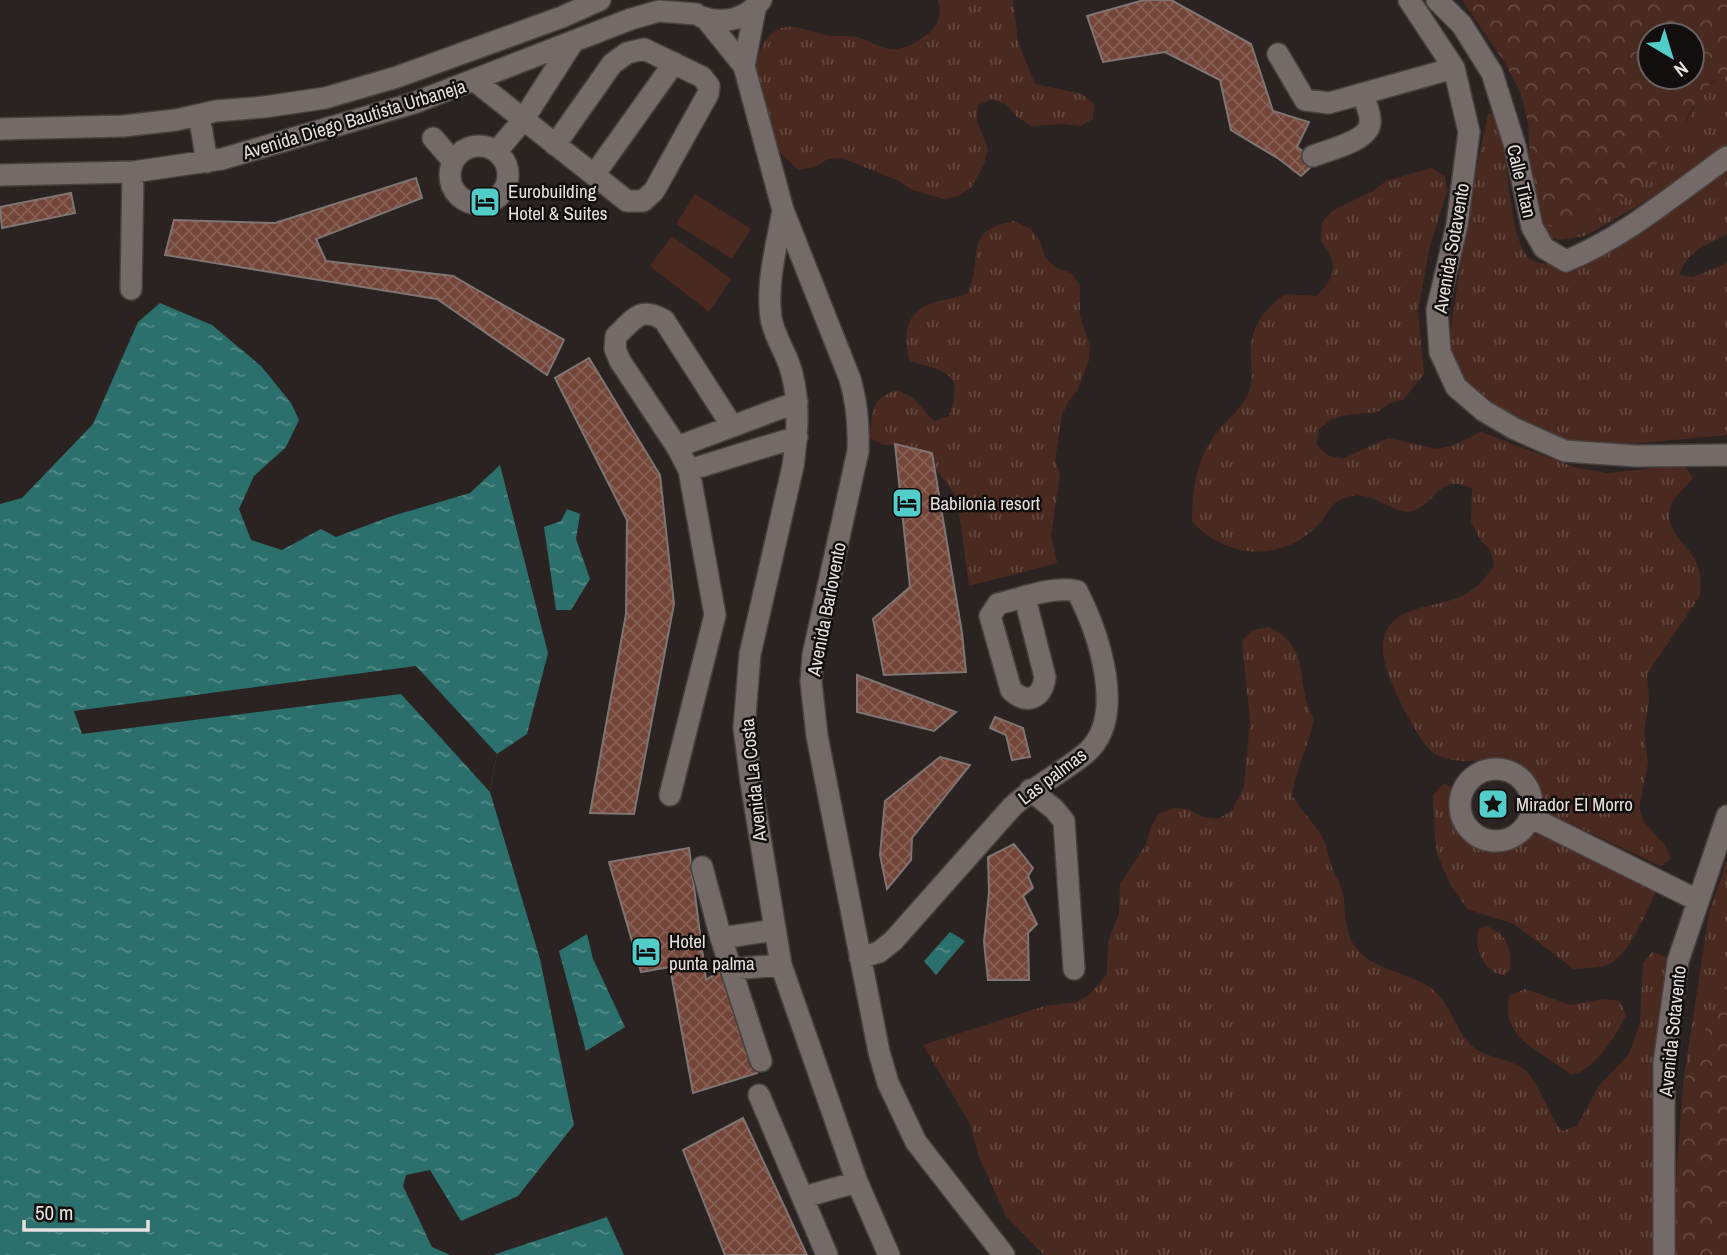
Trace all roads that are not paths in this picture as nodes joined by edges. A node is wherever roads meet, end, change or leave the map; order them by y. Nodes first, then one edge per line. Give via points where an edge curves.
1 (600, 0) edge
2 (1409, 0) edge
3 (1437, 0) edge
4 (758, 4) edge
5 (695, 11) edge
6 (573, 42) junction
7 (1278, 54) dead end
8 (674, 64) junction
9 (744, 66) junction
10 (1454, 68) junction
11 (475, 81) junction
12 (1363, 94) junction
13 (199, 115) junction
14 (523, 120) junction
15 (0, 129) edge
16 (433, 138) dead end
17 (555, 145) junction
18 (497, 151) junction
19 (1313, 156) dead end
20 (1727, 157) edge
21 (453, 161) junction
22 (207, 162) junction
23 (133, 172) junction
24 (0, 175) edge
25 (594, 175) junction
26 (783, 210) junction
27 (131, 289) dead end
28 (797, 402) junction
29 (732, 426) junction
30 (797, 437) junction
31 (677, 447) junction
32 (1727, 455) edge
33 (689, 470) junction
34 (1025, 598) dead end
35 (1030, 790) junction
36 (670, 795) dead end
37 (1727, 816) edge
38 (1530, 817) dead end
39 (702, 867) dead end
40 (1697, 900) junction
41 (775, 930) junction
42 (721, 938) junction
43 (860, 958) junction
44 (781, 965) junction
45 (731, 969) junction
46 (1074, 969) dead end
47 (761, 1061) dead end
48 (759, 1094) dead end
49 (857, 1182) junction
50 (804, 1197) junction
51 (827, 1255) edge
52 (890, 1255) edge
53 (1004, 1255) edge
54 (1664, 1255) edge

1 - 13 street, Avenida Diego Bautista Urbaneja via 410,73 337,94
2 - 10 street, Avenida Sotavento
3 - 20 street, Calle Titan via 1462,25 1492,73 1515,146 1532,226 1544,248 1566,261 1633,223
4 - 5 street, Avenida Diego Bautista Urbaneja via 740,18 723,21
4 - 9 street, Avenida Barlovento
5 - 6 street, Avenida Diego Bautista Urbaneja via 659,11
5 - 9 street, Avenida Barlovento
6 - 11 street, Avenida Diego Bautista Urbaneja
6 - 14 street
7 - 12 street via 1305,100 1329,103
8 - 17 street via 644,49 627,53 612,64
8 - 25 street
8 - 25 street via 702,77 709,86 708,94 654,191 643,201 627,201
9 - 26 street, Avenida Barlovento
10 - 12 street
10 - 32 street, Avenida Sotavento via 1469,132 1457,225 1437,310 1440,352 1457,387 1484,411 1565,451
11 - 14 street
11 - 22 street, Avenida Diego Bautista Urbaneja via 340,126
12 - 19 street via 1370,122 1367,132
13 - 15 street, Avenida Diego Bautista Urbaneja via 123,126
13 - 22 street
14 - 17 street
14 - 18 street
16 - 21 street
17 - 25 street
18 - 21 street via 481,146 465,149
18 - 21 street via 507,164 508,181 500,196 486,204 469,203 456,193 450,177
22 - 23 street, Avenida Diego Bautista Urbaneja
23 - 24 street, Avenida Diego Bautista Urbaneja
23 - 27 street
26 - 28 street, Avenida La Costa via 769,291 772,321
26 - 43 street, Avenida Barlovento via 850,379 858,415 855,469 811,682 817,737
28 - 29 street
28 - 30 street, Avenida La Costa
29 - 31 street
29 - 31 street via 664,320 652,313 638,315 616,336 615,349
30 - 33 street
30 - 41 street, Avenida La Costa via 750,654 744,728
31 - 33 street
33 - 36 street via 715,615
34 - 35 street, Las palmas via 1065,589 1077,591 1099,651 1109,697 1100,735 1087,752
35 - 43 street, Las palmas via 893,941
35 - 46 street via 1064,821
37 - 40 street, Avenida Sotavento
38 - 40 street
39 - 42 street
40 - 54 street, Avenida Sotavento via 1678,961 1664,1063
41 - 42 street
41 - 44 street, Avenida La Costa
42 - 45 street
43 - 53 street, Avenida Barlovento via 879,1052 901,1113 934,1168
44 - 45 street
44 - 49 street, Avenida La Costa
45 - 47 street
48 - 50 street
49 - 50 street
49 - 52 street, Avenida La Costa
50 - 51 street

